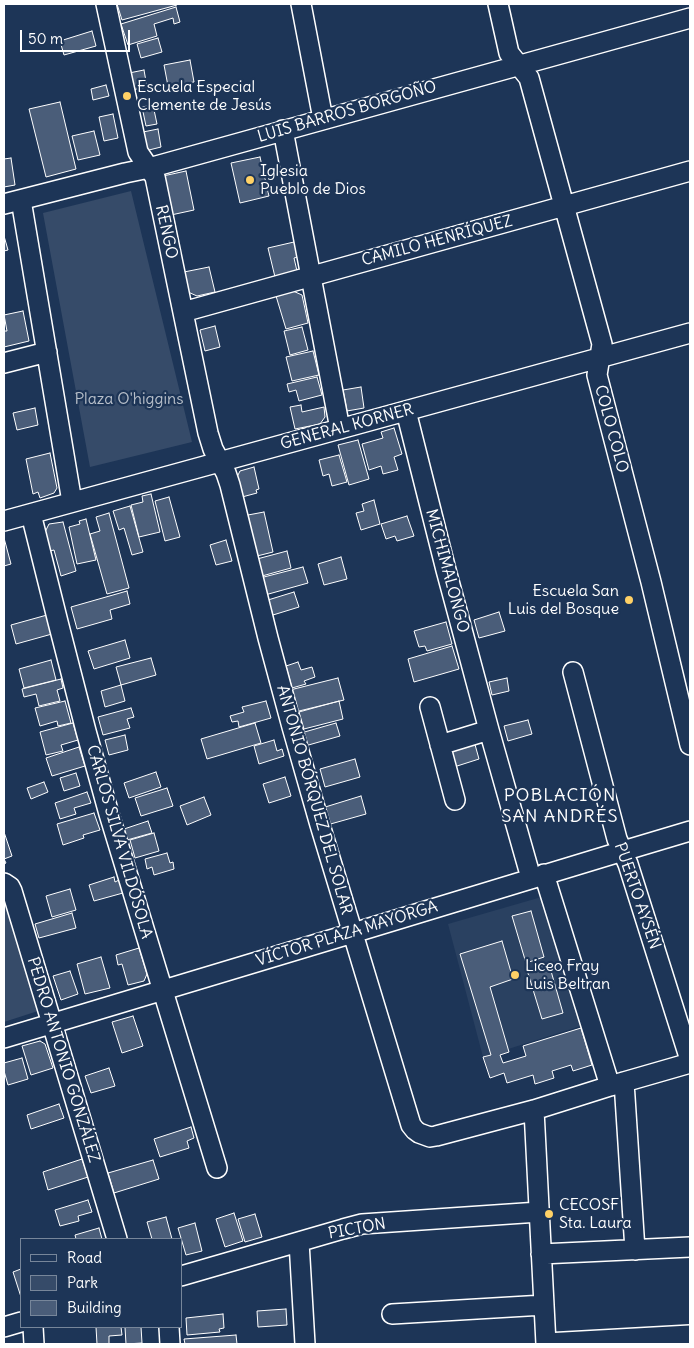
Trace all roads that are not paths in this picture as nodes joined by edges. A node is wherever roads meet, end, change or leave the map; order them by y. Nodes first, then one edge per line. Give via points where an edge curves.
1 (106, 4) edge
2 (301, 4) edge
3 (498, 4) edge
4 (690, 18) edge
5 (518, 65) junction
6 (323, 118) junction
7 (283, 130) junction
8 (149, 168) junction
9 (690, 171) edge
10 (12, 202) edge
11 (564, 206) junction
12 (311, 276) junction
13 (183, 312) junction
14 (690, 333) edge
15 (47, 352) junction
16 (601, 357) junction
17 (4, 363) edge
18 (406, 410) junction
19 (340, 429) junction
20 (220, 463) junction
21 (72, 502) junction
22 (31, 514) junction
23 (4, 521) edge
24 (573, 672) dead end
25 (430, 707) dead end
26 (490, 730) junction
27 (440, 745) junction
28 (690, 745) edge
29 (455, 800) dead end
30 (690, 831) edge
31 (622, 851) junction
32 (538, 876) junction
33 (5, 884) edge
34 (353, 933) junction
35 (163, 990) junction
36 (52, 1023) junction
37 (4, 1038) edge
38 (690, 1062) edge
39 (617, 1084) junction
40 (534, 1110) junction
41 (217, 1168) dead end
42 (539, 1212) junction
43 (117, 1238) edge
44 (299, 1242) junction
45 (690, 1247) edge
46 (634, 1250) junction
47 (541, 1254) junction
48 (182, 1276) edge
49 (544, 1304) junction
50 (392, 1314) dead end
51 (20, 1322) edge
52 (4, 1327) edge
53 (33, 1328) edge
54 (169, 1328) edge
55 (690, 1335) edge
56 (34, 1344) edge
57 (170, 1344) edge
58 (305, 1344) edge
59 (546, 1344) edge

1 - 8 street, RENGO via 138,152
2 - 6 street
3 - 5 street, COLO COLO via 509,53
4 - 5 street, LUIS BARROS BORGOÑO
5 - 6 street, LUIS BARROS BORGOÑO
5 - 11 street, COLO COLO via 529,78
6 - 7 street, LUIS BARROS BORGOÑO
7 - 8 street, LUIS BARROS BORGOÑO
7 - 12 street
8 - 10 street, LUIS BARROS BORGOÑO
8 - 13 street, RENGO via 155,177
9 - 11 street, CAMILO HENRÍQUEZ
10 - 15 street
11 - 12 street, CAMILO HENRÍQUEZ
11 - 16 street, COLO COLO via 602,344
12 - 13 street, CAMILO HENRÍQUEZ
12 - 19 street
13 - 20 street, RENGO via 208,433
14 - 16 street, GENERAL KORNER
15 - 17 street
15 - 21 street
16 - 18 street, GENERAL KORNER
16 - 28 street, COLO COLO via 597,375
18 - 19 street, GENERAL KORNER
18 - 26 street, MICHIMALONGO
19 - 20 street, GENERAL KORNER
20 - 21 street, GENERAL KORNER
20 - 34 street, ANTONIO BÓRQUEZ DEL SOLAR via 230,485 292,727
21 - 22 street, GENERAL KORNER
22 - 23 street, GENERAL KORNER
22 - 35 street, CARLOS SILVA VILDÓSOLA via 86,731
24 - 31 street, PUERTO AYSÉN
25 - 27 street
26 - 27 street
26 - 32 street, MICHIMALONGO
27 - 29 street
30 - 31 street, VÍCTOR PLAZA MAYORGA
31 - 32 street, VÍCTOR PLAZA MAYORGA
31 - 38 street, PUERTO AYSÉN
32 - 34 street, VÍCTOR PLAZA MAYORGA
32 - 39 street, MICHIMALONGO
33 - 36 street, PEDRO ANTONIO GONZÁLEZ via 12,891
34 - 35 street, VÍCTOR PLAZA MAYORGA
34 - 40 street, ANTONIO BÓRQUEZ DEL SOLAR via 411,1125 419,1134 436,1136
35 - 36 street, VÍCTOR PLAZA MAYORGA
35 - 41 street, CARLOS SILVA VILDÓSOLA
36 - 37 street, VÍCTOR PLAZA MAYORGA
36 - 43 street, PEDRO ANTONIO GONZÁLEZ
38 - 39 street
39 - 40 street
39 - 46 street, MICHIMALONGO
40 - 42 street
42 - 44 street, PICTON via 362,1224
42 - 47 street
44 - 48 street, PICTON
44 - 58 street
45 - 46 street
46 - 47 street
47 - 49 street
49 - 50 street
49 - 59 street
51 - 52 street
53 - 56 street
54 - 57 street
55 - 59 street

